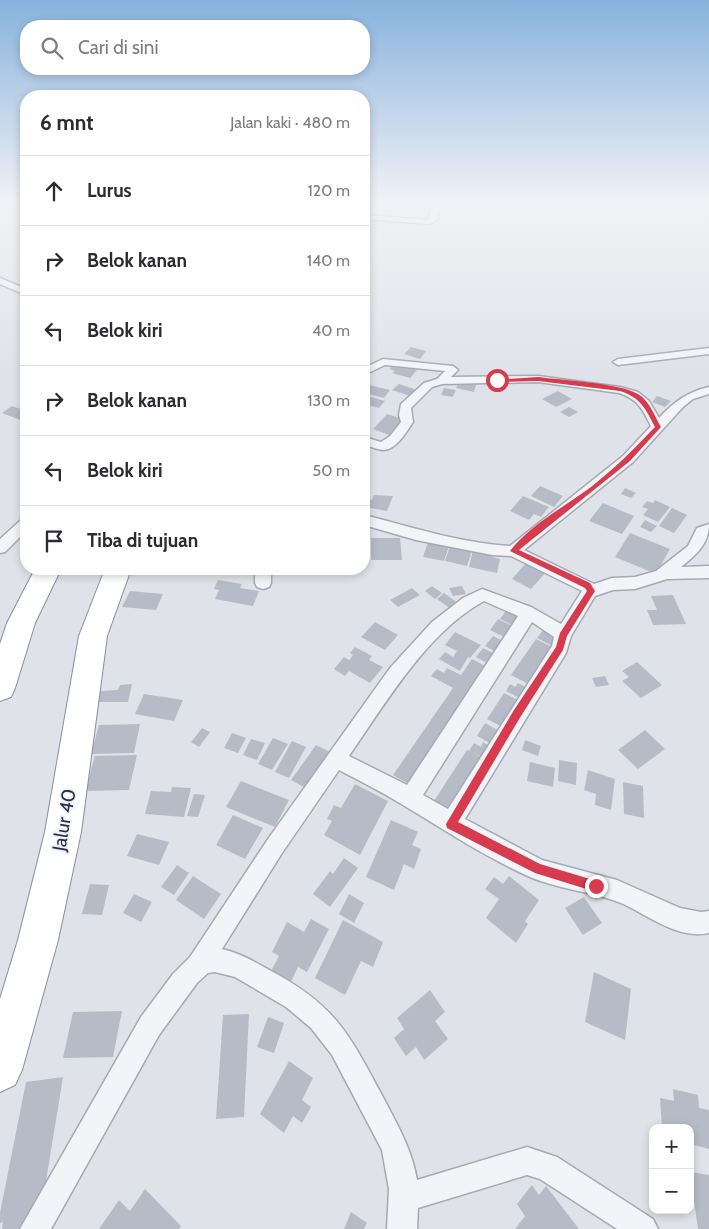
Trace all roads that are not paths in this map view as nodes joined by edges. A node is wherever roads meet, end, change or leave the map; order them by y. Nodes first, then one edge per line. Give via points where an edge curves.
1 (0, 281) edge
2 (20, 289) edge
3 (709, 351) edge
4 (618, 362) dead end
5 (370, 369) edge
6 (441, 381) junction
7 (709, 390) edge
8 (658, 427) junction
9 (370, 443) edge
10 (370, 522) edge
11 (20, 529) edge
12 (709, 529) edge
13 (0, 548) edge
14 (513, 551) junction
15 (709, 572) edge
16 (663, 573) junction
17 (45, 575) edge
18 (115, 575) edge
19 (591, 591) junction
20 (528, 614) junction
21 (562, 635) junction
22 (0, 688) edge
23 (337, 759) junction
24 (410, 798) junction
25 (451, 824) junction
26 (709, 922) edge
27 (199, 964) junction
28 (0, 1070) edge
29 (405, 1198) junction
30 (35, 1229) edge
31 (402, 1229) edge
32 (643, 1229) edge

1 - 2 street
3 - 4 street
5 - 6 street via 383,362 450,368 452,370
6 - 8 street via 538,379 620,390 634,394 645,403
6 - 9 street via 428,385 405,408 407,422 394,439 383,446
7 - 8 street via 679,404
8 - 14 street via 628,459
10 - 14 street via 424,537
11 - 13 street
12 - 16 street via 702,531 694,549
14 - 19 street via 587,586
15 - 16 street
16 - 19 street via 635,583 612,584
17 - 22 highway via 21,623
18 - 28 highway, Jalur 40 via 93,636 63,832 38,940
19 - 21 street
20 - 21 street
20 - 23 street via 487,596 476,596 438,627 396,673
20 - 24 street
21 - 25 street via 560,648
23 - 24 street
23 - 27 street via 275,846
24 - 25 street
25 - 26 street via 539,869 614,890 686,921
27 - 29 street via 213,960 236,964 309,1010 327,1027 351,1062 392,1140 400,1163
27 - 30 street via 150,1026
29 - 31 street
29 - 32 street via 526,1161 547,1167

